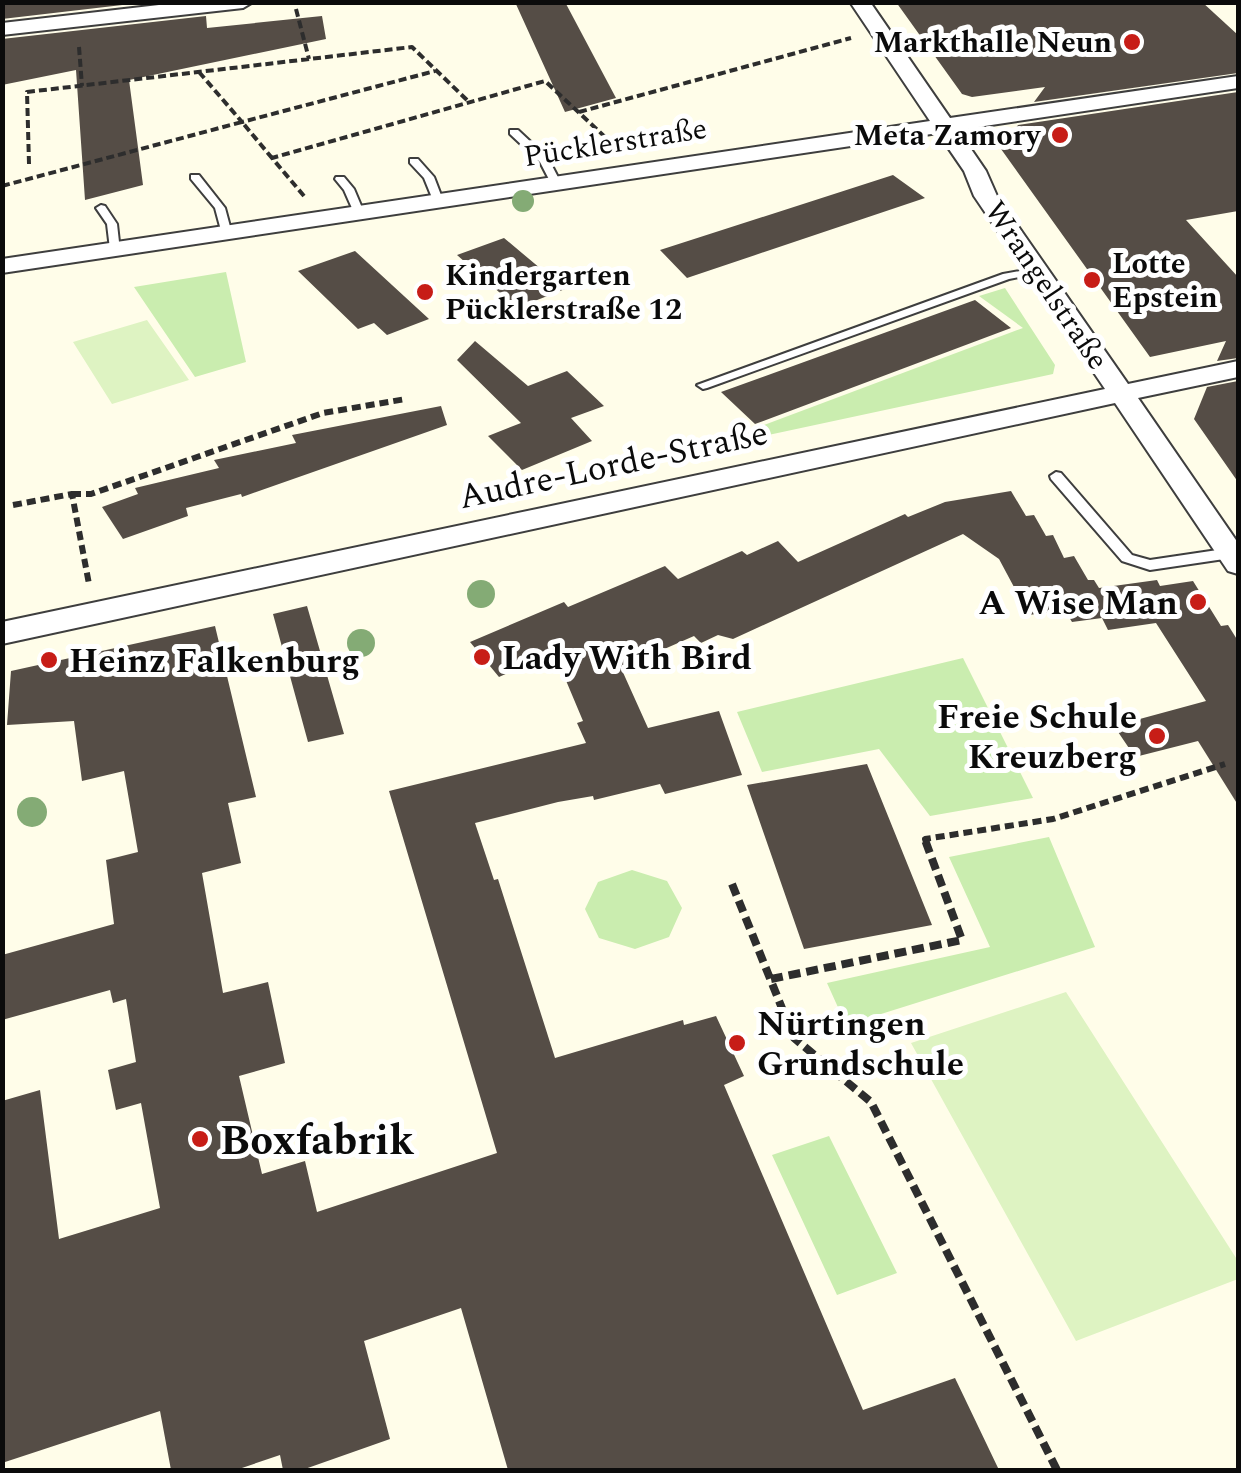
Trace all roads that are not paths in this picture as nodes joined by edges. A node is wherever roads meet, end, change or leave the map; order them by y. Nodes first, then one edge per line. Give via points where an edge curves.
1 (243, 2) edge
2 (860, 2) edge
3 (2, 29) edge
4 (1238, 82) edge
5 (945, 126) junction
6 (514, 132) dead end
7 (414, 161) dead end
8 (195, 177) dead end
9 (340, 179) dead end
10 (557, 185) junction
11 (439, 203) junction
12 (101, 208) dead end
13 (360, 215) junction
14 (227, 234) junction
15 (116, 249) junction
16 (2, 266) edge
17 (1037, 271) junction
18 (1238, 369) edge
19 (703, 385) dead end
20 (1120, 394) junction
21 (1056, 476) dead end
22 (1235, 559) edge
23 (2, 633) edge

1 - 3 street
2 - 5 street, Wrangelstraße
4 - 5 street, Pücklerstraße
5 - 10 street, Pücklerstraße
5 - 17 street, Wrangelstraße
6 - 10 lane via 544,160
7 - 11 lane via 430,177
8 - 14 lane via 220,208
9 - 13 lane
10 - 11 street, Pücklerstraße
11 - 13 street, Pücklerstraße
12 - 15 lane
13 - 14 street, Pücklerstraße
14 - 15 street, Pücklerstraße
15 - 16 street, Pücklerstraße
17 - 19 lane
17 - 20 street, Wrangelstraße
18 - 20 street, Audre-Lorde-Straße
20 - 22 street, Wrangelstraße
20 - 23 street, Audre-Lorde-Straße
21 - 22 lane via 1127,558 1150,565

